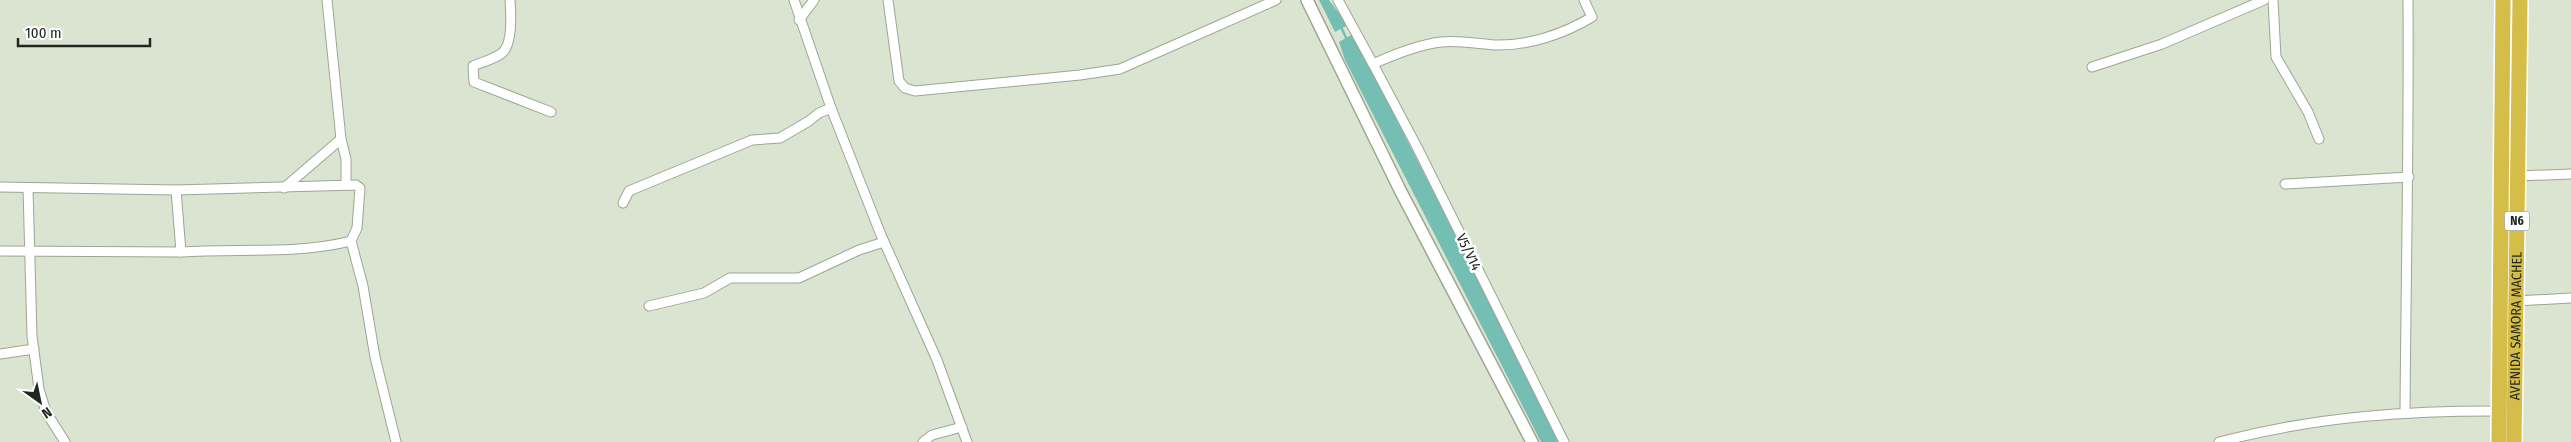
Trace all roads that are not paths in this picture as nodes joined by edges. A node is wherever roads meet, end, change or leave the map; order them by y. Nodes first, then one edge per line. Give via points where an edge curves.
1 (327, 0) edge
2 (510, 0) edge
3 (794, 0) edge
4 (814, 0) edge
5 (888, 0) edge
6 (1276, 0) edge
7 (1307, 0) edge
8 (1338, 0) edge
9 (1584, 0) edge
10 (2264, 0) edge
11 (2273, 0) edge
12 (2408, 0) edge
13 (2503, 0) edge
14 (2520, 0) edge
15 (799, 20) junction
16 (1373, 64) junction
17 (2092, 67) dead end
18 (831, 108) junction
19 (551, 112) dead end
20 (341, 139) junction
21 (2319, 139) dead end
22 (2571, 174) edge
23 (2517, 176) junction
24 (2409, 177) junction
25 (2285, 184) dead end
26 (346, 185) junction
27 (0, 188) edge
28 (28, 188) junction
29 (284, 188) junction
30 (176, 190) junction
31 (622, 203) dead end
32 (350, 241) junction
33 (884, 242) junction
34 (30, 250) junction
35 (0, 251) edge
36 (181, 252) junction
37 (2571, 298) edge
38 (2516, 301) junction
39 (649, 306) dead end
40 (34, 348) junction
41 (0, 354) edge
42 (2507, 411) junction
43 (2405, 412) junction
44 (962, 427) junction
45 (65, 442) edge
46 (396, 442) edge
47 (923, 442) edge
48 (967, 442) edge
49 (1532, 442) edge
50 (1564, 442) edge
51 (2219, 442) edge
52 (2499, 442) edge
53 (2514, 442) edge

1 - 20 street
2 - 19 street via 512,20 507,45 502,53 473,66 474,82
3 - 15 street
4 - 15 street
5 - 6 street via 899,81 905,88 915,91 1120,69
7 - 49 street via 1400,190
8 - 16 street, V5/V14
9 - 16 street via 1592,17 1572,29 1510,45 1429,44
10 - 17 street via 2162,44
11 - 21 street via 2276,57 2306,107
12 - 24 street
13 - 42 highway, AVENIDA SAMORA MACHEL / N6
14 - 23 highway, AVENIDA SAMORA MACHEL / N6
15 - 18 street
16 - 50 street, V5/V14
18 - 31 street via 818,112 780,138 752,140 629,191
18 - 33 street
20 - 26 street via 346,159
20 - 29 street
22 - 23 street
23 - 38 highway, AVENIDA SAMORA MACHEL / N6
24 - 25 street
24 - 43 street
26 - 29 street
26 - 32 street via 360,188 357,228
27 - 28 street
28 - 30 street
28 - 34 street
29 - 30 street
30 - 36 street
32 - 36 street via 290,250
32 - 46 street via 363,286 375,356
33 - 39 street via 799,278 730,278 704,293
33 - 44 street
34 - 35 street
34 - 36 street
34 - 40 street
37 - 38 street
38 - 42 highway, AVENIDA SAMORA MACHEL / N6
40 - 41 street
40 - 45 street via 39,389 46,412
42 - 43 street
42 - 52 highway, AVENIDA SAMORA MACHEL / N6
42 - 53 highway, AVENIDA SAMORA MACHEL / N6
43 - 51 street via 2310,422
44 - 47 street via 932,435
44 - 48 street

